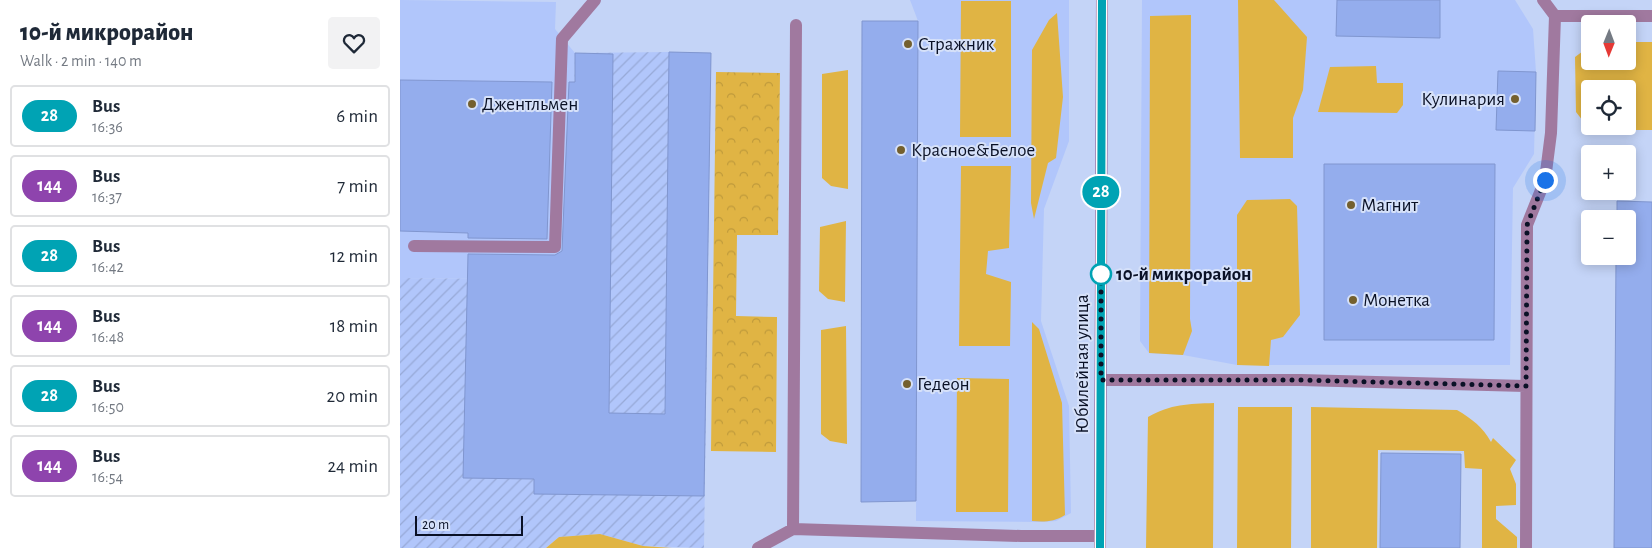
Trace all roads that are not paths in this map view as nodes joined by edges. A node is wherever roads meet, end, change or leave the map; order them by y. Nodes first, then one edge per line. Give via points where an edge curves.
1 (595, 0) edge
2 (1102, 0) edge
3 (1543, 0) edge
4 (1555, 16) junction
5 (1652, 16) edge
6 (796, 25) dead end
7 (414, 246) dead end
8 (1101, 380) junction
9 (1526, 386) junction
10 (793, 529) junction
11 (1100, 542) edge
12 (758, 548) edge
13 (1526, 548) edge

1 - 7 lane via 562,39 555,247
2 - 8 main road, Юбилейная улица
3 - 4 lane
4 - 5 lane
4 - 9 lane via 1551,133 1545,180 1527,225
6 - 10 lane
8 - 9 lane via 1301,380
8 - 11 main road, Юбилейная улица
9 - 13 lane
10 - 11 lane via 1021,536
10 - 12 lane

